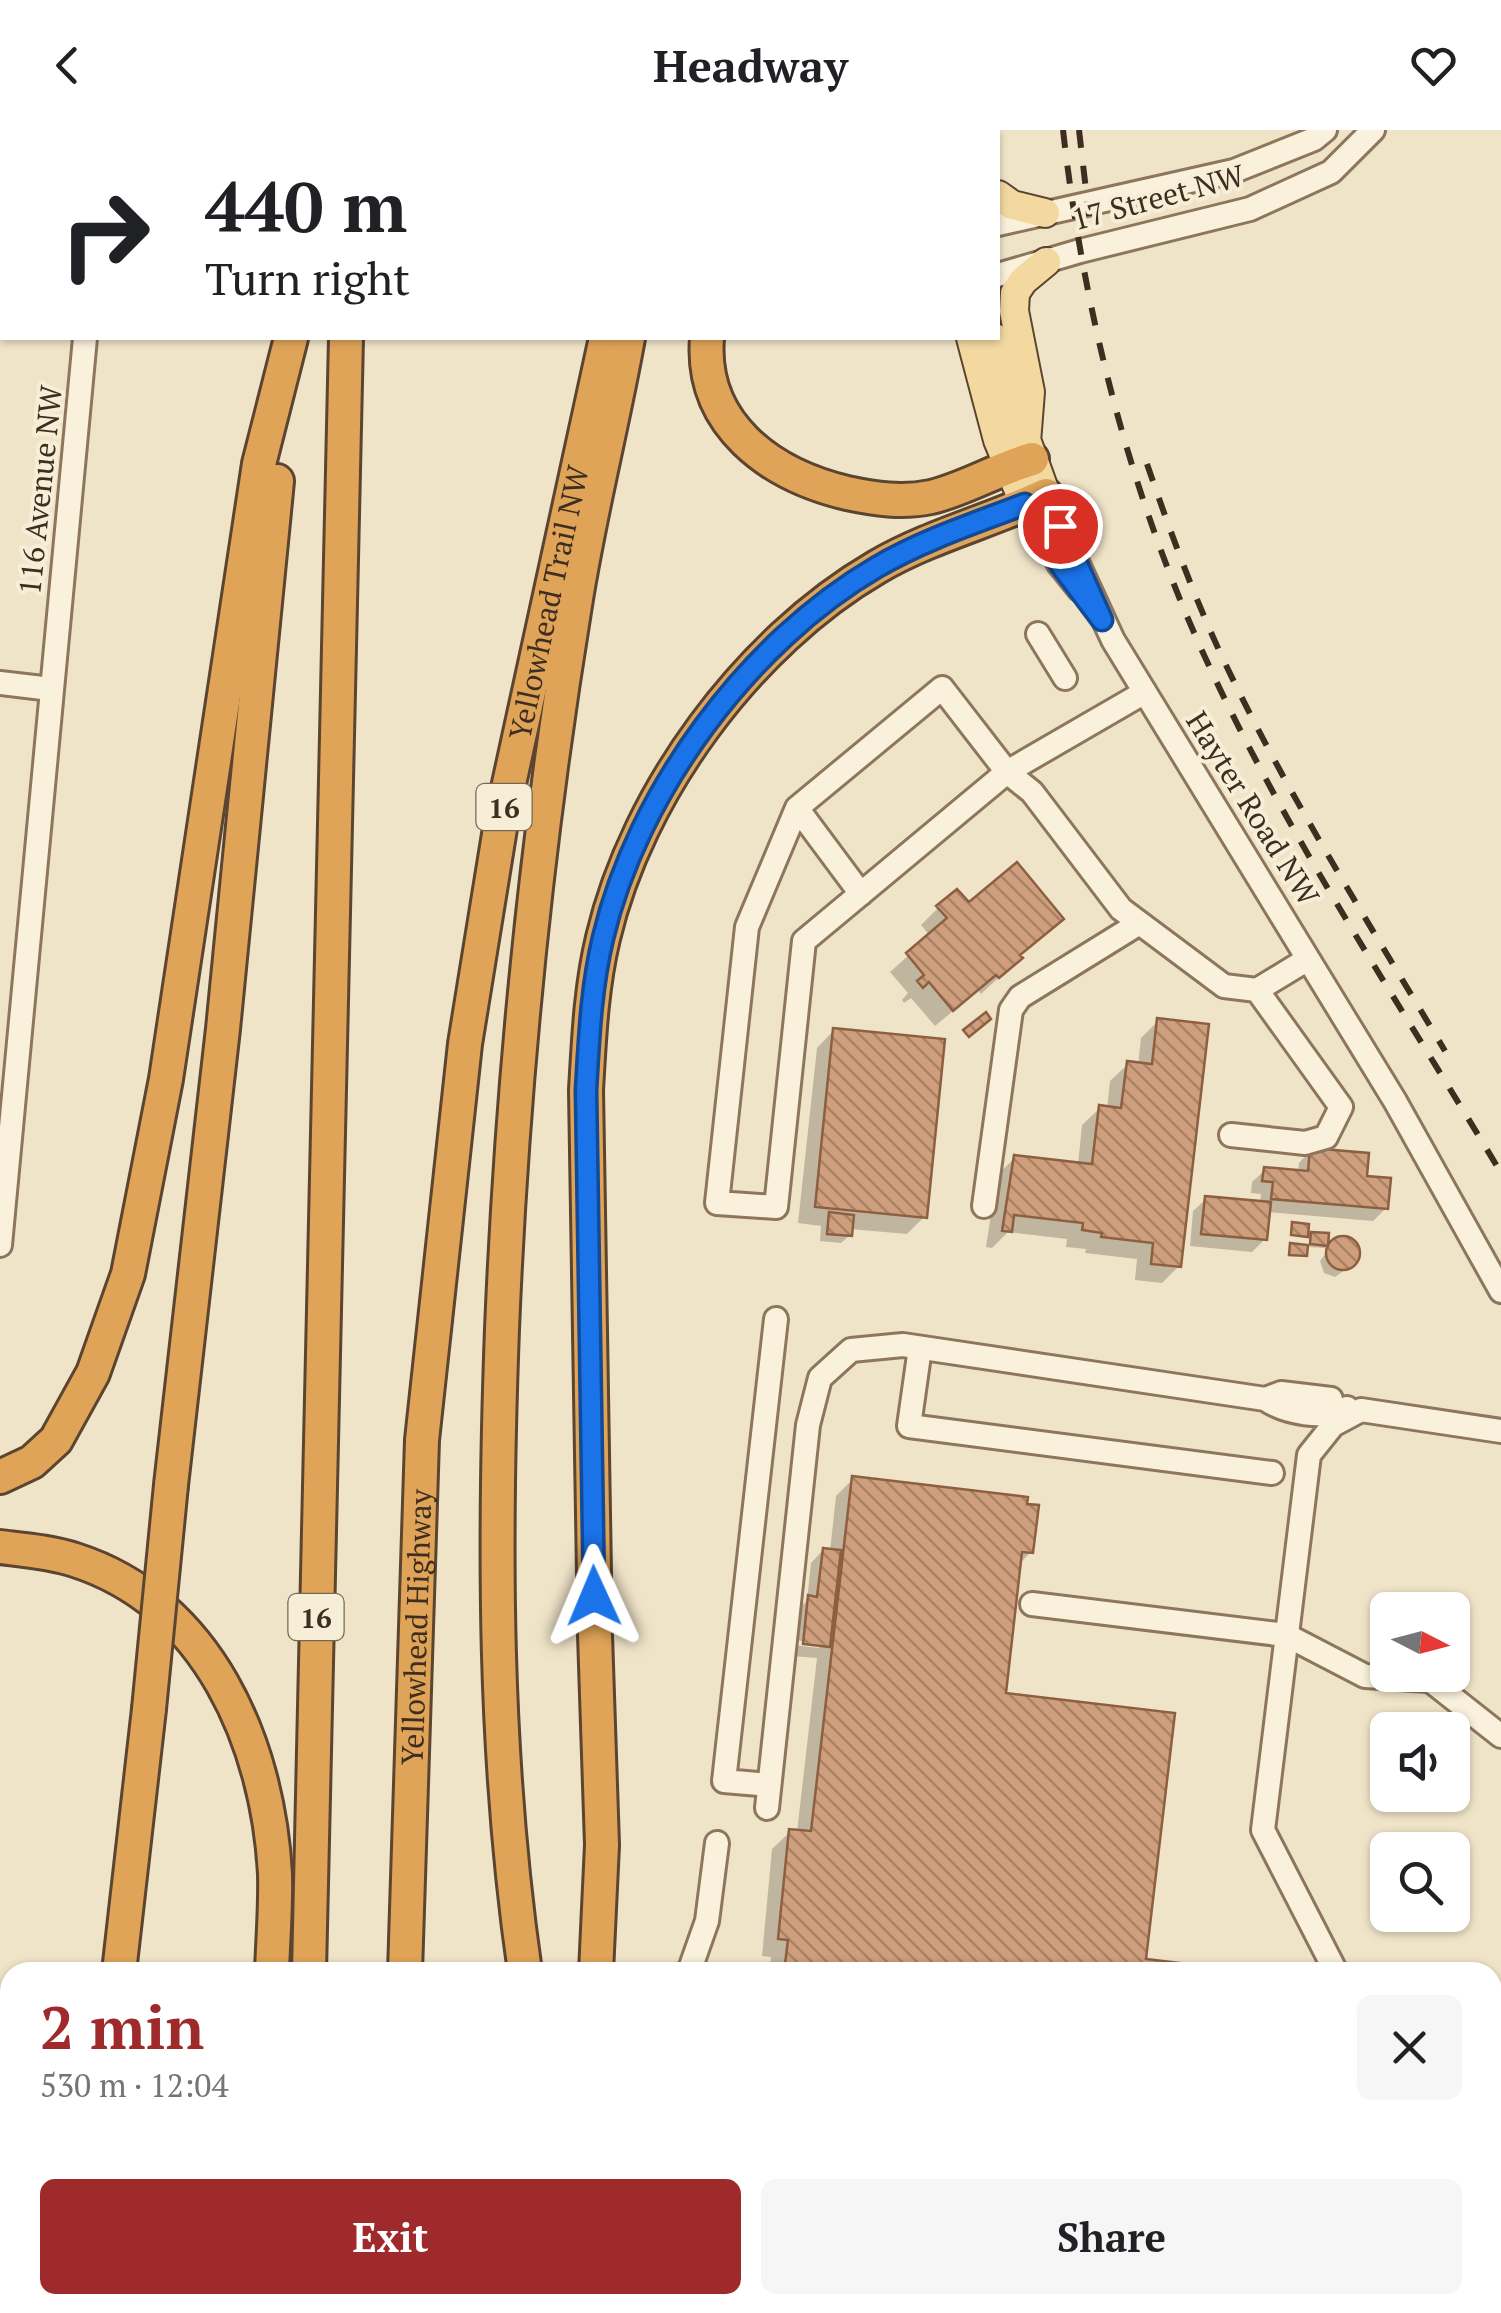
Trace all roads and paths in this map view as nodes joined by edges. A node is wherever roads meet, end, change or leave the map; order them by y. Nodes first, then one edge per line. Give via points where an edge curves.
1 (1326, 130) edge
2 (1373, 130) edge
3 (1000, 196) edge
4 (1044, 212) junction
5 (1000, 223) edge
6 (1046, 262) junction
7 (1000, 274) edge
8 (85, 340) edge
9 (290, 340) edge
10 (291, 340) edge
11 (346, 340) edge
12 (606, 340) edge
13 (628, 340) edge
14 (706, 340) edge
15 (972, 340) edge
16 (995, 340) edge
17 (1022, 456) junction
18 (1035, 500) junction
19 (1038, 634) dead end
20 (1065, 678) dead end
21 (0, 683) edge
22 (51, 688) junction
23 (1145, 692) junction
24 (1007, 772) junction
25 (797, 808) junction
26 (860, 894) junction
27 (1138, 924) junction
28 (1308, 958) junction
29 (1258, 990) junction
30 (7, 1084) edge
31 (1231, 1135) dead end
32 (984, 1206) dead end
33 (0, 1246) edge
34 (440, 1284) joint
35 (1501, 1291) edge
36 (776, 1319) dead end
37 (920, 1348) junction
38 (1354, 1409) junction
39 (764, 1420) junction
40 (808, 1425) junction
41 (1501, 1431) edge
42 (1272, 1473) dead end
43 (0, 1477) edge
44 (0, 1547) edge
45 (1032, 1604) dead end
46 (1286, 1634) junction
47 (736, 1678) junction
48 (780, 1682) junction
49 (1501, 1736) edge
50 (136, 1842) junction
51 (717, 1844) dead end
52 (121, 1962) edge
53 (137, 1962) edge
54 (272, 1962) edge
55 (309, 1962) edge
56 (405, 1962) edge
57 (525, 1962) edge
58 (596, 1962) edge
59 (692, 1962) edge
60 (1331, 1962) edge

1 - 4 street, 17 Street NW via 1234,170
2 - 6 street, 17 Street NW via 1331,172 1250,209
3 - 4 main road
4 - 5 street, 17 Street NW
6 - 7 street, 17 Street NW
6 - 17 main road via 1015,293 1030,392
8 - 22 street, 116 Avenue NW
9 - 43 highway via 259,464 166,1079 128,1274 93,1373 64,1428 32,1462
10 - 50 highway, bridge
11 - 55 highway, 16
12 - 34 highway, Yellowhead Trail NW / 16 via 493,866 465,1044
13 - 57 highway via 575,603 542,840 506,1232 498,1672
14 - 17 highway via 712,383 728,422 743,442 804,482 886,501 930,497
15 - 17 main road
16 - 17 main road
17 - 18 main road
18 - 23 street, Hayter Road NW via 1060,564
18 - 58 highway via 879,566 790,630 725,701 656,799 628,858 603,938 586,1090 602,1845
19 - 20 street
21 - 22 street
22 - 30 street, 116 Avenue NW
23 - 24 street
23 - 28 street, Hayter Road NW
24 - 25 street via 942,688
24 - 26 street
24 - 27 street via 1032,792
25 - 26 street
25 - 26 street via 747,928 717,1203 776,1208 804,941
27 - 29 street via 1224,986
27 - 32 street via 1020,997 1011,1010
28 - 29 street
28 - 35 street, Hayter Road NW
29 - 31 street via 1341,1107 1326,1137 1305,1143
30 - 33 street, 116 Avenue NW
34 - 56 highway, Yellowhead Highway / 16 via 422,1440
36 - 39 street
37 - 38 street via 1265,1398 1297,1394
37 - 40 street via 851,1350 820,1378
37 - 42 street via 910,1426
38 - 41 street
38 - 46 street via 1309,1455
39 - 40 street
39 - 47 street
40 - 48 street
44 - 54 highway via 108,1573 178,1626 224,1682 254,1752 269,1823
45 - 46 street
46 - 49 street via 1365,1676 1430,1680
46 - 60 street via 1263,1830
47 - 48 street
47 - 48 street via 724,1782 768,1796
50 - 52 highway
50 - 53 highway
51 - 59 street

